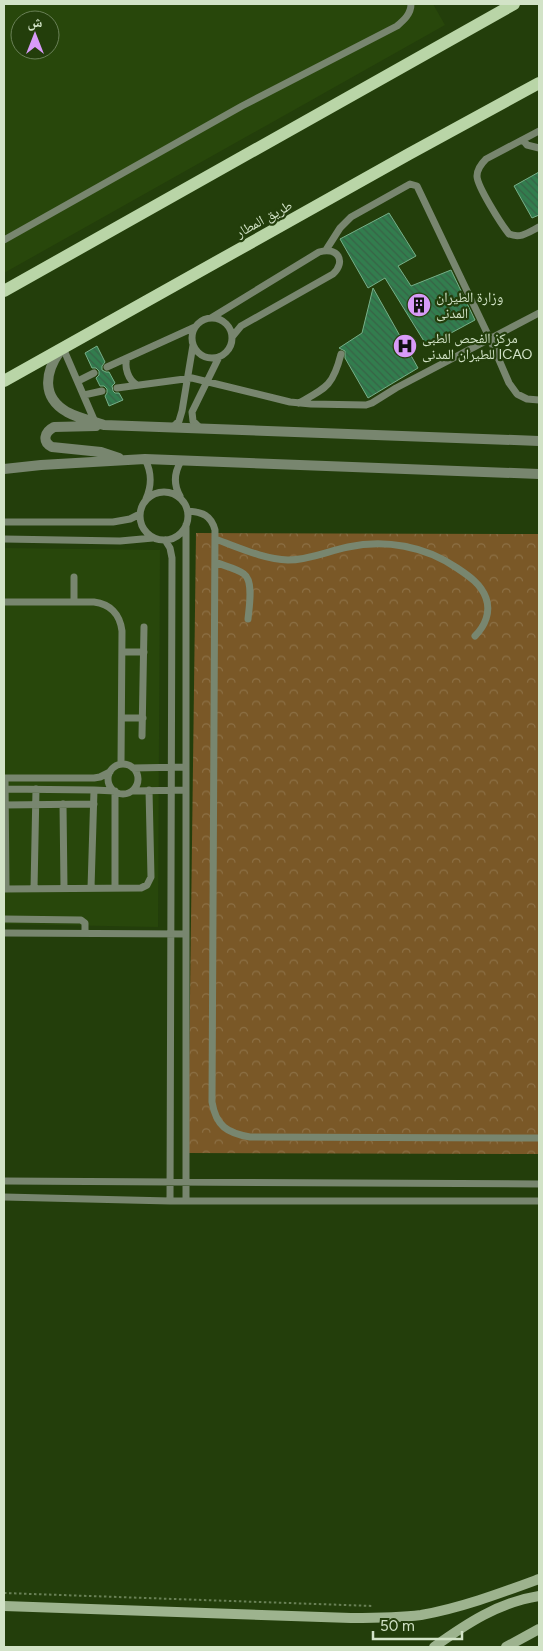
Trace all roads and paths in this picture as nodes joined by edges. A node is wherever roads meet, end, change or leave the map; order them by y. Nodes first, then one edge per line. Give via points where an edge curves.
1 (411, 4) edge
2 (514, 4) edge
3 (539, 83) edge
4 (539, 131) edge
5 (523, 140) junction
6 (539, 148) edge
7 (539, 226) edge
8 (4, 240) edge
9 (326, 250) junction
10 (4, 291) edge
11 (539, 313) edge
12 (211, 318) junction
13 (195, 327) junction
14 (232, 337) junction
15 (490, 339) junction
16 (193, 345) junction
17 (62, 349) junction
18 (341, 354) dead end
19 (219, 357) junction
20 (127, 358) junction
21 (107, 367) dead end
22 (94, 373) dead end
23 (187, 378) junction
24 (207, 380) junction
25 (4, 381) edge
26 (78, 381) junction
27 (137, 385) junction
28 (117, 388) dead end
29 (102, 391) dead end
30 (84, 395) junction
31 (539, 400) edge
32 (299, 403) junction
33 (100, 424) junction
34 (172, 428) junction
35 (200, 429) junction
36 (539, 441) edge
37 (123, 460) junction
38 (145, 460) junction
39 (181, 461) junction
40 (4, 469) edge
41 (539, 474) edge
42 (181, 499) junction
43 (146, 500) junction
44 (188, 511) junction
45 (140, 514) junction
46 (4, 522) edge
47 (186, 525) junction
48 (153, 538) junction
49 (4, 539) edge
50 (214, 539) junction
51 (165, 540) junction
52 (214, 562) junction
53 (74, 577) dead end
54 (4, 602) edge
55 (74, 602) junction
56 (248, 619) dead end
57 (144, 627) dead end
58 (475, 636) dead end
59 (122, 652) junction
60 (144, 652) junction
61 (122, 718) junction
62 (143, 718) junction
63 (142, 736) dead end
64 (121, 764) junction
65 (172, 767) junction
66 (186, 767) junction
67 (133, 768) junction
68 (110, 772) junction
69 (5, 778) edge
70 (5, 789) edge
71 (36, 789) junction
72 (94, 790) junction
73 (133, 790) junction
74 (149, 790) junction
75 (171, 790) junction
76 (186, 790) junction
77 (115, 791) junction
78 (36, 804) junction
79 (63, 804) junction
80 (94, 804) junction
81 (5, 805) edge
82 (64, 888) junction
83 (91, 888) junction
84 (115, 888) junction
85 (5, 889) edge
86 (34, 889) junction
87 (4, 919) edge
88 (4, 933) edge
89 (85, 933) junction
90 (171, 934) junction
91 (186, 934) junction
92 (539, 1138) edge
93 (4, 1181) edge
94 (170, 1182) junction
95 (186, 1182) junction
96 (539, 1184) edge
97 (4, 1197) edge
98 (170, 1201) junction
99 (186, 1201) junction
100 (539, 1201) edge
101 (539, 1579) edge
102 (4, 1593) edge
103 (539, 1596) edge
104 (4, 1606) edge
105 (380, 1606) dead end
106 (539, 1629) edge
107 (434, 1647) edge
108 (506, 1647) edge

1 - 8 lane via 406,18 397,26 242,106
2 - 10 main road
3 - 17 main road, طريق المطار
4 - 5 lane
5 - 6 lane via 527,145
5 - 7 lane via 486,159 477,175 478,182 509,234 521,236
9 - 12 lane
9 - 14 lane via 333,251 340,262 334,274 241,326
9 - 15 lane via 351,217 406,185 414,184
11 - 15 lane
12 - 13 lane
12 - 14 lane via 223,321
13 - 16 lane
13 - 20 lane
14 - 19 lane via 228,349
15 - 31 lane via 517,394
15 - 32 lane via 372,403
16 - 19 lane via 200,355
16 - 23 lane
17 - 25 main road, طريق المطار
17 - 26 lane
17 - 33 street via 49,370 52,397 68,412
18 - 32 lane via 337,372 329,385
19 - 24 lane
20 - 21 lane
20 - 27 lane via 126,368
22 - 26 lane
23 - 24 lane
23 - 27 lane
23 - 34 lane via 181,416
24 - 32 lane
24 - 35 lane via 192,412 193,420
26 - 30 lane
27 - 28 lane
29 - 30 lane
30 - 33 lane
33 - 34 street
33 - 37 street via 54,427 46,434 45,440 52,448 101,452
34 - 35 street
35 - 36 street
37 - 38 street
37 - 40 street
38 - 39 street
38 - 43 lane via 151,484
39 - 41 street
39 - 42 lane via 175,480
42 - 43 lane via 175,494 159,492
42 - 44 lane
43 - 45 lane
44 - 47 lane
44 - 50 lane via 209,518 215,530
45 - 46 lane via 113,522
45 - 48 lane via 143,528
47 - 51 lane via 178,536
47 - 66 lane
48 - 49 lane via 120,541
48 - 51 lane
50 - 52 lane
50 - 58 lane via 288,560 374,544 399,545 429,553 464,573 483,592 488,612 484,625
51 - 65 lane via 172,558
52 - 56 lane via 247,577 250,585
52 - 92 lane via 214,1114 228,1131 250,1136
53 - 55 lane
54 - 55 lane
55 - 59 lane via 100,603 117,614 121,625
57 - 60 lane
59 - 60 lane
59 - 61 lane
60 - 62 lane
61 - 62 lane
61 - 64 lane
62 - 63 lane
64 - 67 lane
64 - 68 lane
65 - 66 lane
65 - 67 lane
65 - 75 lane
66 - 76 lane
67 - 73 lane via 138,782
68 - 69 lane via 94,778
68 - 77 lane via 108,780
69 - 70 lane
70 - 71 lane
70 - 81 lane
71 - 72 lane
71 - 78 lane
72 - 77 lane
72 - 80 lane
73 - 74 lane
73 - 77 lane via 124,794
74 - 75 lane
74 - 84 lane via 150,880 141,888
75 - 76 lane
75 - 90 lane
76 - 91 lane
77 - 84 lane
78 - 79 lane
78 - 81 lane
78 - 86 lane
79 - 80 lane
79 - 82 lane
80 - 83 lane
81 - 85 lane
82 - 83 lane
82 - 86 lane
83 - 84 lane
85 - 86 lane
87 - 89 lane via 81,920 85,923
88 - 89 lane
89 - 90 lane
90 - 91 lane
90 - 94 lane
91 - 95 lane
93 - 94 lane
94 - 95 lane
94 - 98 lane
95 - 96 lane
95 - 99 lane
97 - 98 lane
98 - 99 lane
99 - 100 lane
101 - 104 main road via 452,1607 397,1617
102 - 105 path
103 - 107 main road via 498,1608
106 - 108 main road

